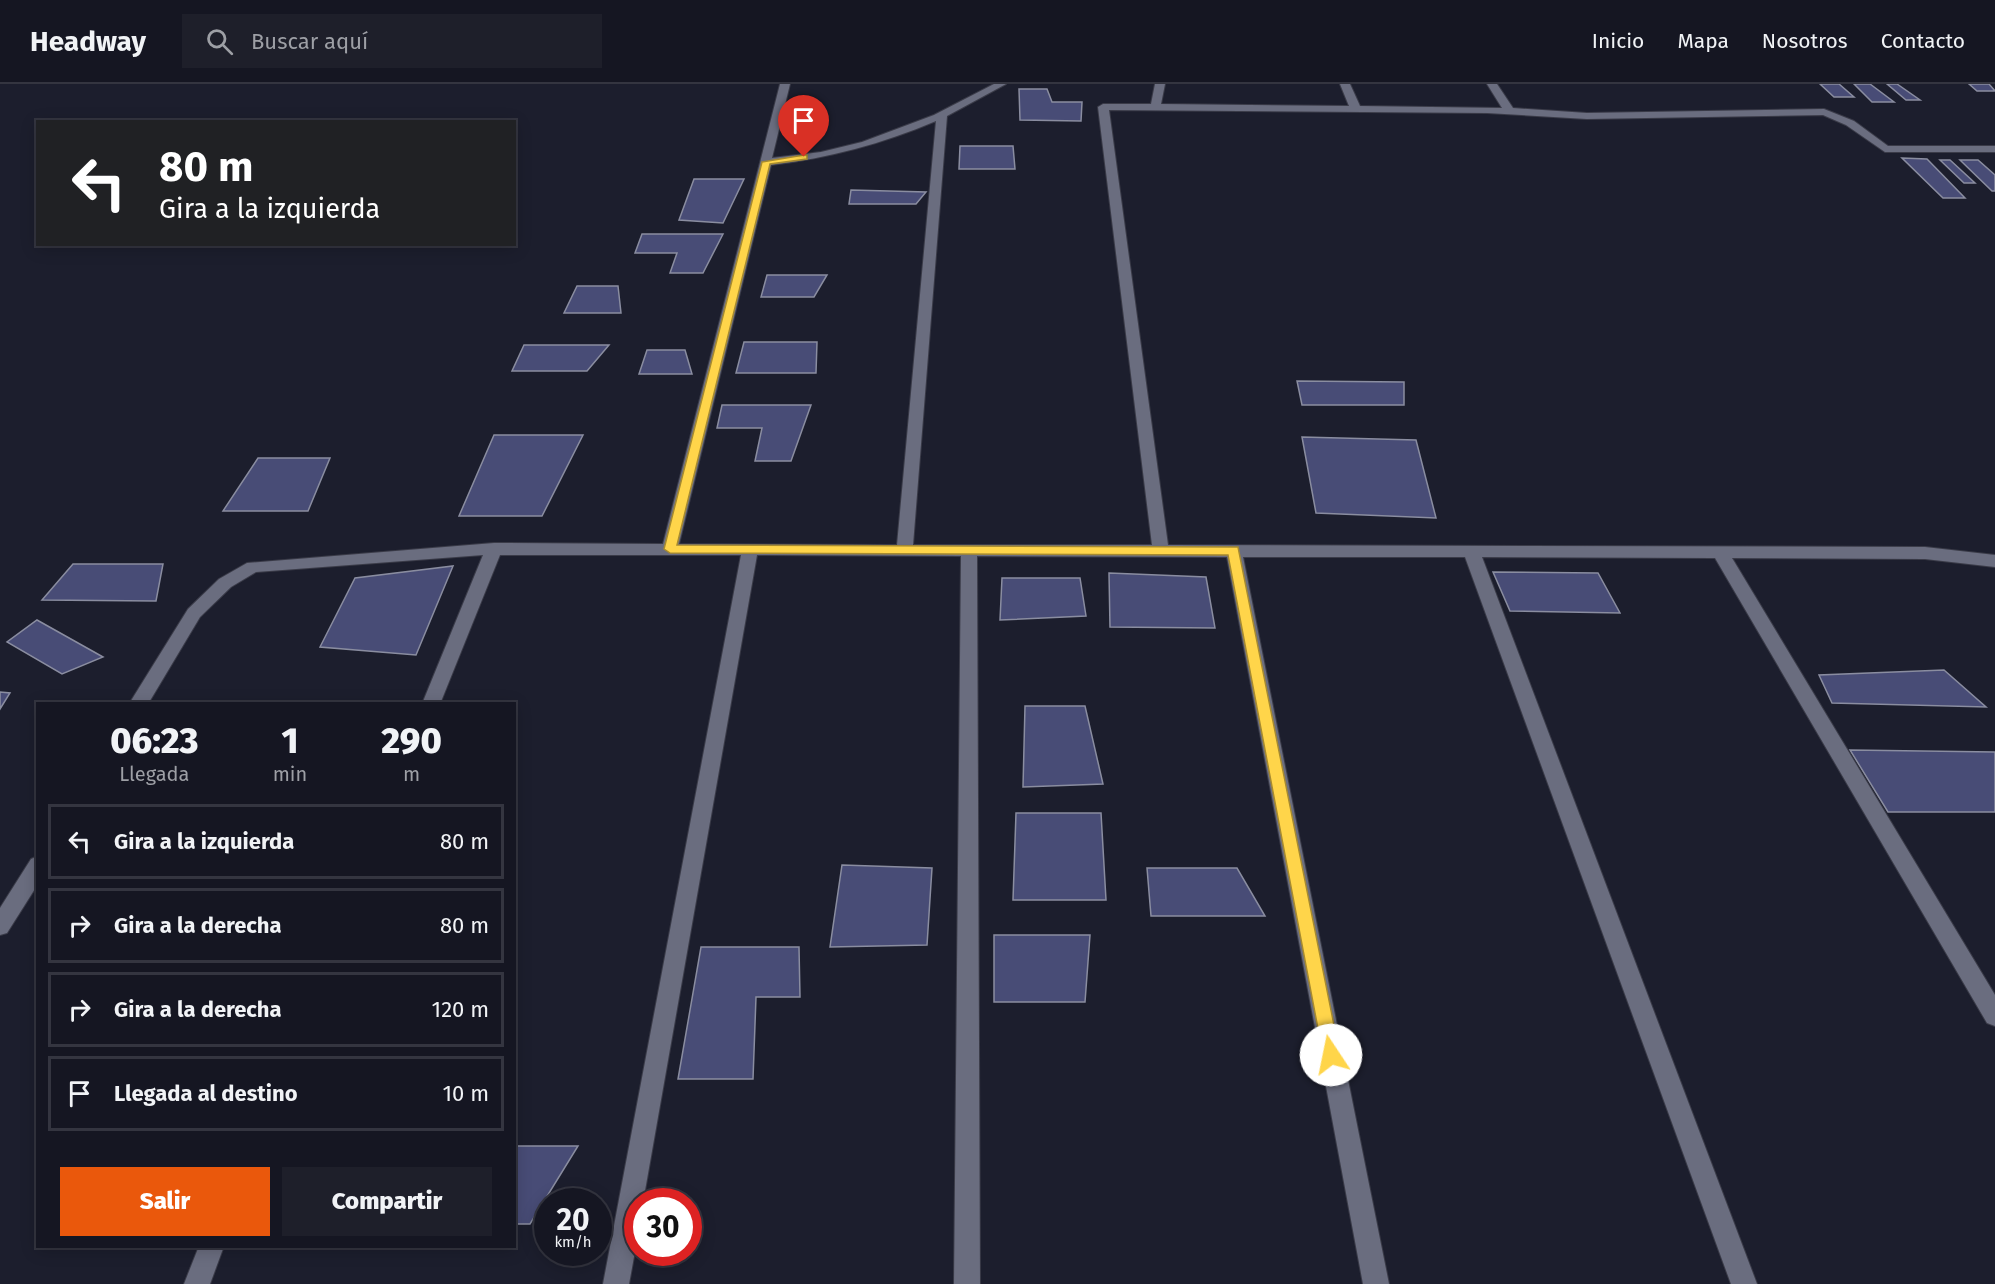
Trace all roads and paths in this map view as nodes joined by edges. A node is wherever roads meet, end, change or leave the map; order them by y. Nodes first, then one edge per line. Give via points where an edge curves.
1 (785, 84) edge
2 (1001, 84) edge
3 (1160, 84) edge
4 (1345, 84) edge
5 (1492, 84) edge
6 (1155, 108) junction
7 (1356, 109) junction
8 (1510, 111) junction
9 (942, 116) junction
10 (1995, 149) edge
11 (766, 162) junction
12 (494, 549) junction
13 (670, 549) junction
14 (750, 549) junction
15 (904, 549) junction
16 (969, 549) junction
17 (1161, 550) junction
18 (1234, 550) junction
19 (1471, 551) junction
20 (1720, 552) junction
21 (1995, 561) edge
22 (139, 702) edge
23 (432, 702) edge
24 (36, 869) edge
25 (0, 926) edge
26 (1995, 1016) edge
27 (211, 1248) edge
28 (197, 1284) edge
29 (616, 1284) edge
30 (967, 1284) edge
31 (1376, 1284) edge
32 (1744, 1284) edge

1 - 11 street
2 - 9 street
3 - 6 street
4 - 7 street
5 - 8 street
6 - 7 street
6 - 17 street via 1103,107
7 - 8 street
8 - 10 street via 1587,116 1824,112 1851,123 1885,149
9 - 11 street via 823,155
9 - 15 street
11 - 13 street
12 - 13 street
12 - 22 street via 253,567 225,584 194,614
12 - 23 street
13 - 14 street
14 - 15 street
14 - 29 street
15 - 16 street
16 - 17 street
16 - 30 street
17 - 18 street
18 - 19 street
18 - 31 street
19 - 20 street
19 - 32 street
20 - 21 street via 1925,553
20 - 26 street
24 - 25 street
27 - 28 street

